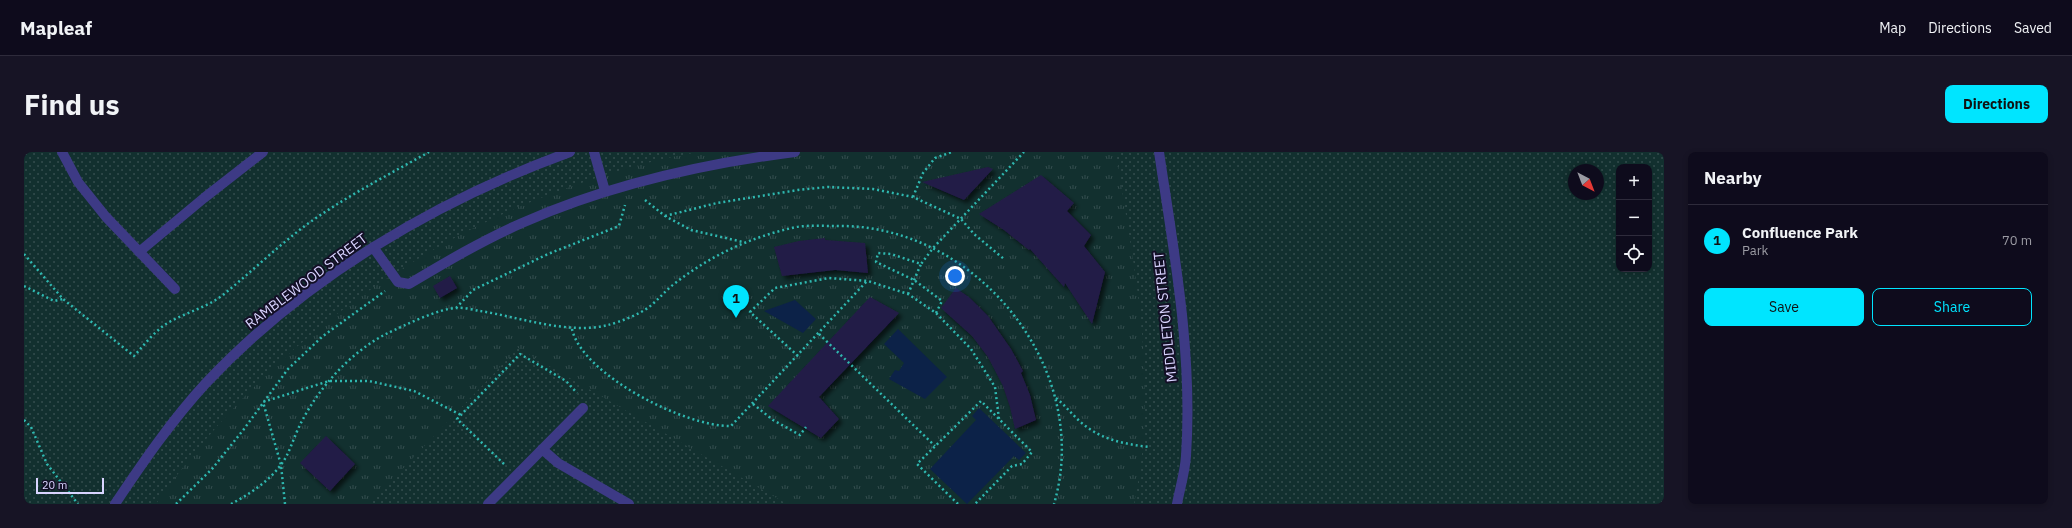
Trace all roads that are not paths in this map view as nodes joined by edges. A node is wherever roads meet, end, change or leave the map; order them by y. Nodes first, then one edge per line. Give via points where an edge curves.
1 (62, 152) edge
2 (263, 152) edge
3 (570, 152) edge
4 (594, 152) edge
5 (795, 152) edge
6 (1159, 152) edge
7 (605, 191) junction
8 (373, 247) junction
9 (139, 252) junction
10 (175, 289) dead end
11 (583, 408) road end
12 (542, 449) junction
13 (115, 504) edge
14 (488, 504) edge
15 (629, 504) edge
16 (1177, 504) edge

1 - 9 street via 78,182
2 - 9 street
3 - 8 street, RAMBLEWOOD STREET via 520,170 443,206
4 - 7 street
5 - 7 street via 716,165
6 - 16 street, MIDDLETON STREET via 1177,276 1186,363 1186,457
7 - 8 street via 522,223 461,253 409,284 398,282
8 - 13 street, RAMBLEWOOD STREET via 257,334 206,384 149,453
9 - 10 street
11 - 12 street
12 - 14 street
12 - 15 street via 558,463

